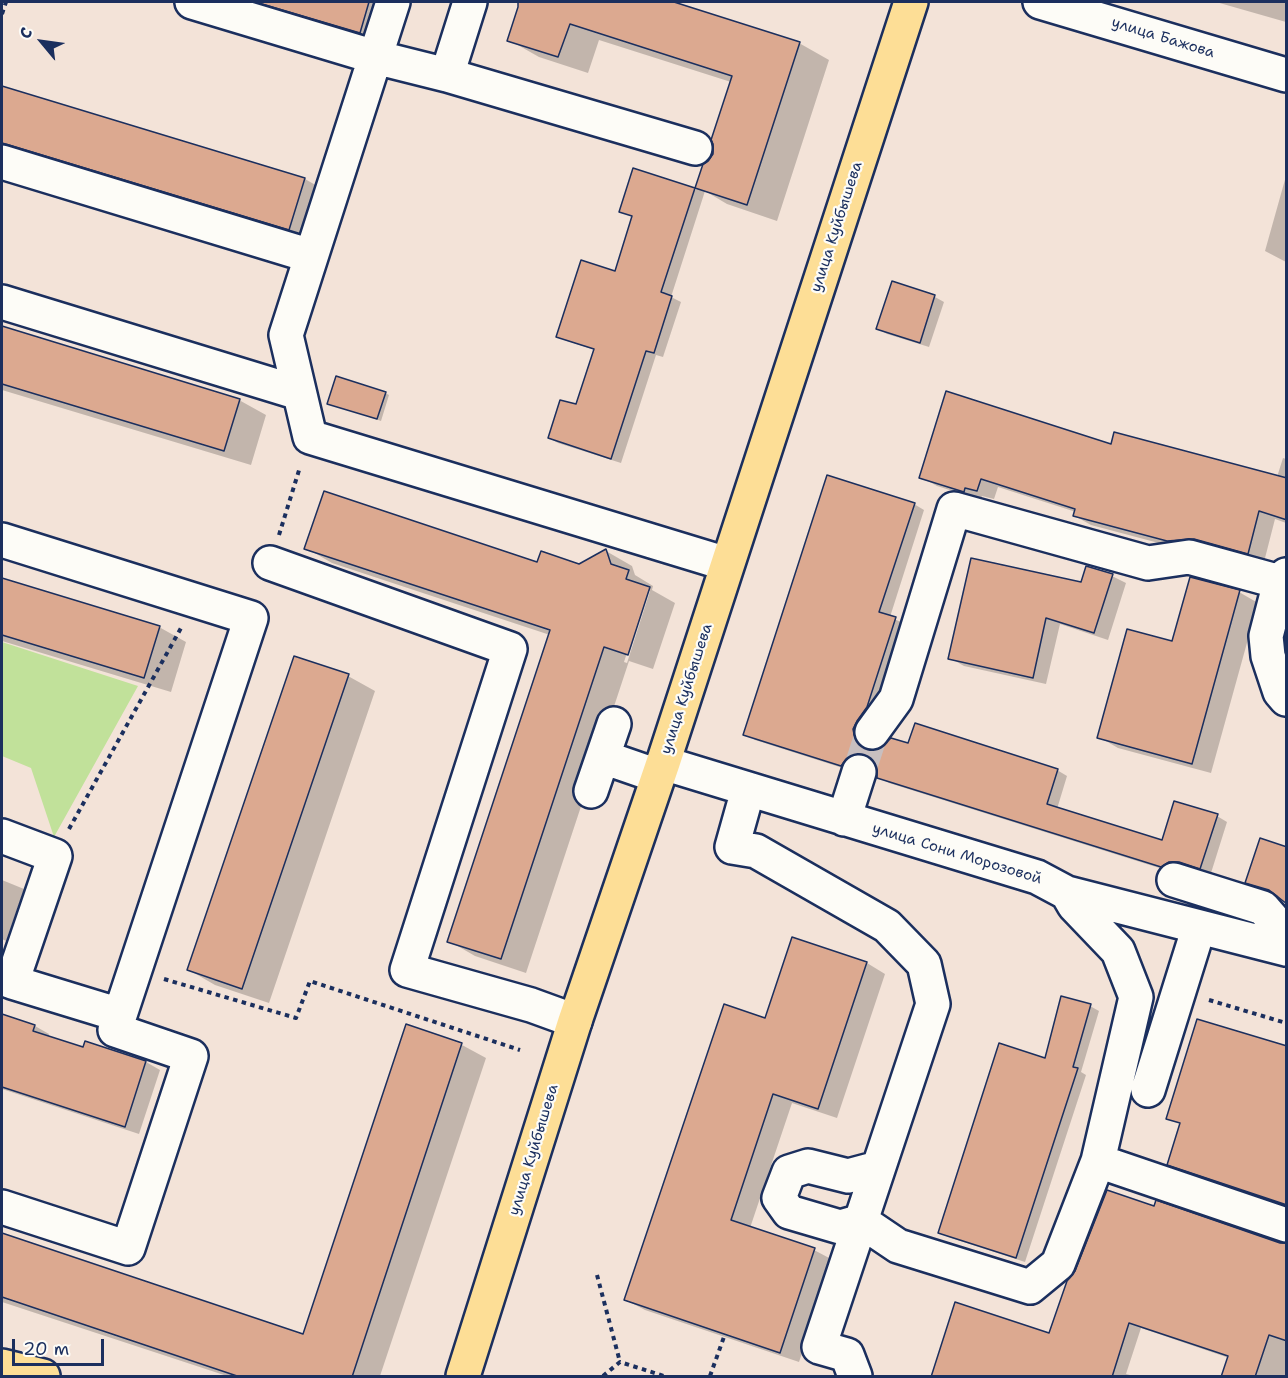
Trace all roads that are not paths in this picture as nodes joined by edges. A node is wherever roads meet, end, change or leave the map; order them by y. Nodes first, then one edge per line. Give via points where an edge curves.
1 (192, 2) edge
2 (393, 2) edge
3 (470, 2) edge
4 (911, 2) edge
5 (1040, 2) edge
6 (375, 57) junction
7 (447, 75) junction
8 (1287, 75) edge
9 (696, 148) dead end
10 (2, 162) edge
11 (311, 256) junction
12 (2, 302) edge
13 (299, 393) junction
14 (2, 540) edge
15 (270, 564) road end
16 (727, 564) junction
17 (1283, 579) edge
18 (1287, 699) edge
19 (614, 724) dead end
20 (872, 732) tunnel mouth
21 (603, 757) junction
22 (661, 770) junction
23 (859, 772) tunnel mouth
24 (748, 790) junction
25 (591, 791) dead end
26 (844, 819) junction
27 (2, 836) edge
28 (1174, 880) dead end
29 (1067, 893) junction
30 (1199, 927) junction
31 (1279, 947) edge
32 (120, 1015) junction
33 (575, 1021) junction
34 (1148, 1090) dead end
35 (1098, 1161) junction
36 (878, 1168) junction
37 (2, 1207) edge
38 (861, 1221) junction
39 (1287, 1225) edge
40 (2, 1366) edge
41 (43, 1377) edge
42 (463, 1377) edge
43 (855, 1377) edge

1 - 6 street
2 - 6 street
3 - 7 street
4 - 16 main road, улица Куйбышева
5 - 8 street, улица Бажова
6 - 7 street
6 - 11 street
7 - 9 street
10 - 11 street
11 - 13 street via 286,335
12 - 13 street
13 - 16 street via 310,437
14 - 32 street via 251,618
15 - 33 street via 510,649 407,970
16 - 22 main road, улица Куйбышева
17 - 18 street via 1266,636 1268,657 1280,692
17 - 20 street via 1189,556 1148,563 954,509 896,699
19 - 21 street
21 - 22 street, улица Сони Морозовой
21 - 25 street
22 - 24 street, улица Сони Морозовой
22 - 33 main road, улица Куйбышева
23 - 26 street
24 - 26 street, улица Сони Морозовой
24 - 36 street via 732,847 756,851 887,926 924,963 933,1004
26 - 29 street, улица Сони Морозовой via 1037,877
27 - 32 street via 54,856 12,982
28 - 31 street via 1263,908 1276,923
29 - 30 street, улица Сони Морозовой
29 - 35 street via 1118,951 1136,997
30 - 31 street, улица Сони Морозовой
30 - 34 street
32 - 37 street via 115,1030 191,1056 128,1248
33 - 42 main road, улица Куйбышева
35 - 38 street via 1058,1264 1030,1287 898,1246
35 - 39 street
36 - 38 street
36 - 38 street via 848,1176 808,1166 789,1172 780,1198 789,1212 840,1227
38 - 43 street via 819,1347 847,1355
40 - 41 main road

